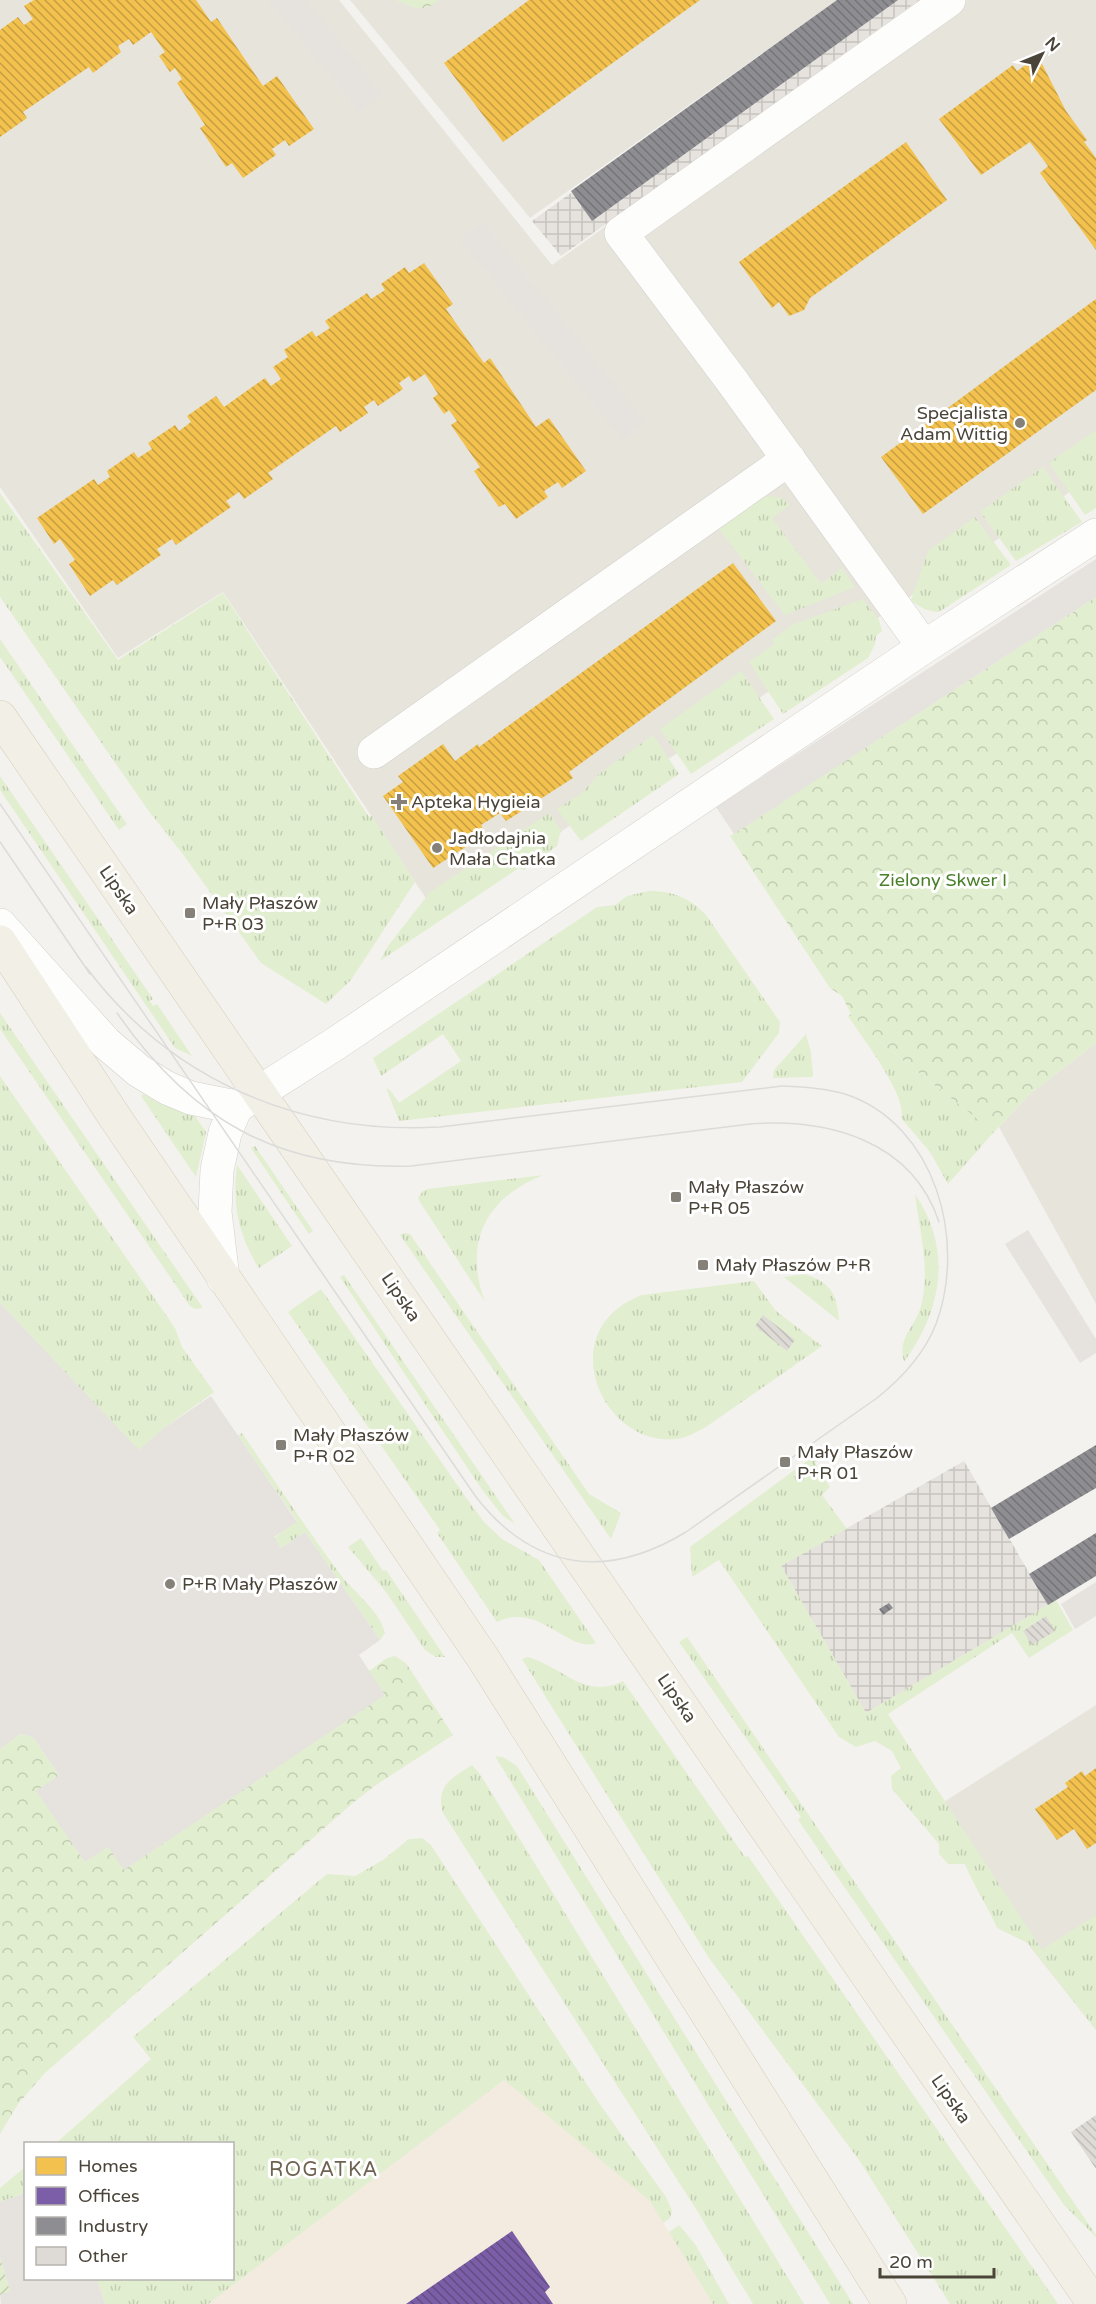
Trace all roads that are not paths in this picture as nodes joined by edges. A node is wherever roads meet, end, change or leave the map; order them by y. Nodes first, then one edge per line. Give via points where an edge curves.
1 (949, 0) edge
2 (789, 459) junction
3 (1096, 535) edge
4 (924, 647) junction
5 (0, 717) edge
6 (374, 752) dead end
7 (0, 925) edge
8 (0, 942) edge
9 (248, 1099) junction
10 (223, 1278) junction
11 (890, 2304) edge
12 (1094, 2304) edge

1 - 2 street via 621,233
2 - 4 street
2 - 6 street
3 - 4 street
4 - 9 street
5 - 9 main road, Lipska
7 - 9 street via 106,1043 139,1071 191,1098
8 - 10 main road
9 - 10 street via 225,1133 217,1170 215,1212
9 - 12 main road, Lipska via 639,1643
10 - 11 main road via 483,1658

